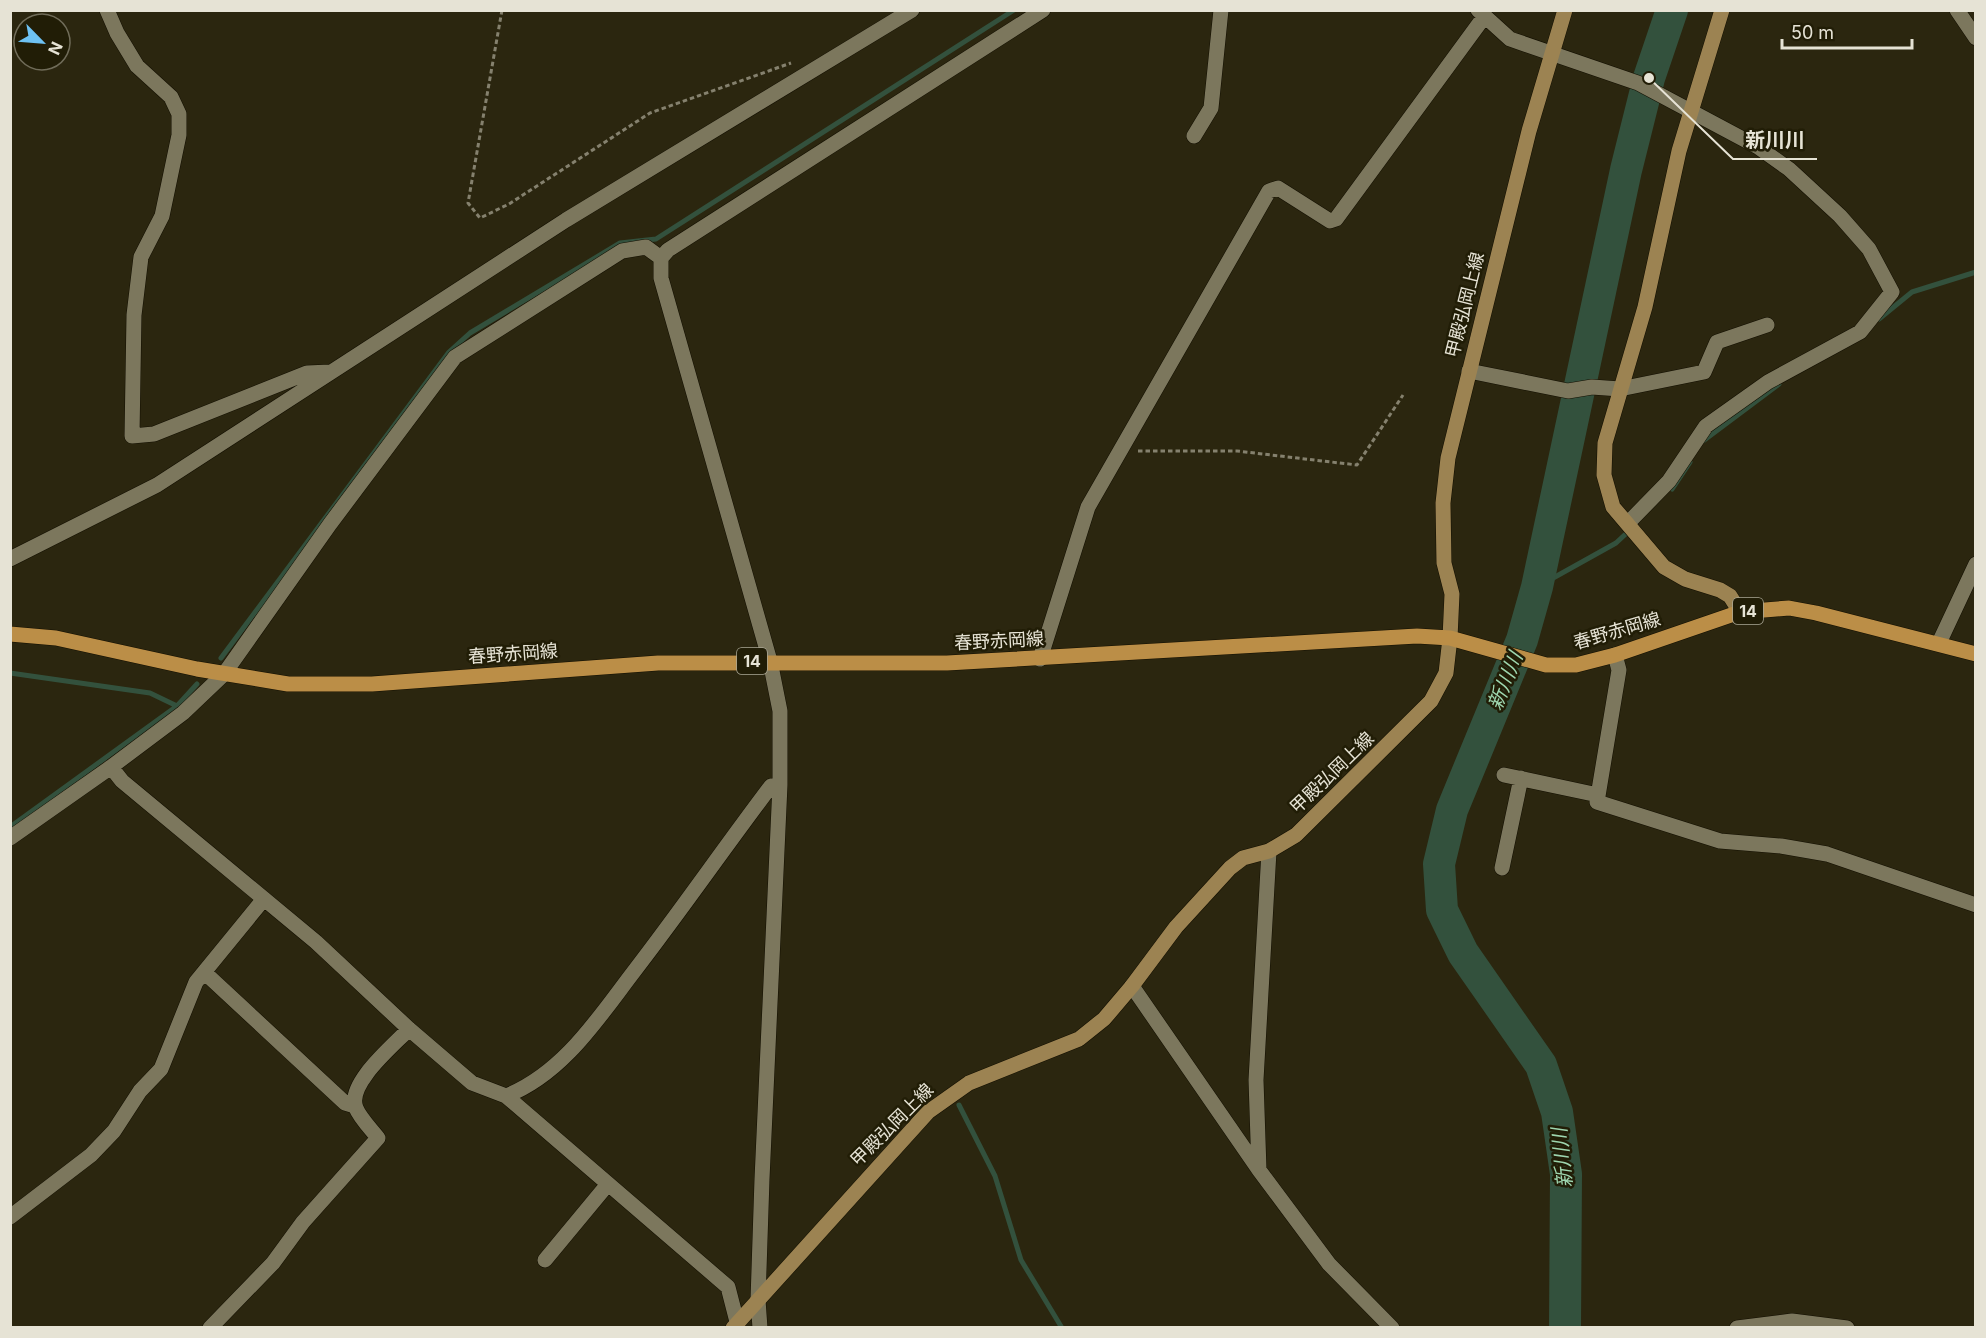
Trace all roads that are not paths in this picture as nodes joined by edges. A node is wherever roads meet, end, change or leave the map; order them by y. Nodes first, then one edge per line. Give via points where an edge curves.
1 (107, 10) edge
2 (912, 10) edge
3 (1043, 10) edge
4 (1221, 10) edge
5 (1722, 10) edge
6 (1958, 10) edge
7 (1566, 11) edge
8 (1481, 14) edge
9 (1976, 38) edge
10 (1550, 55) junction
11 (1692, 112) junction
12 (1194, 136) dead end
13 (661, 258) junction
14 (1767, 325) dead end
15 (333, 371) junction
16 (1469, 371) junction
17 (1620, 389) junction
18 (1632, 528) junction
19 (10, 559) edge
20 (1976, 564) edge
21 (1740, 612) junction
22 (10, 634) edge
23 (1450, 638) junction
24 (1939, 643) junction
25 (1976, 654) edge
26 (1615, 655) junction
27 (1040, 659) junction
28 (770, 661) junction
29 (224, 674) junction
30 (111, 768) junction
31 (1504, 775) dead end
32 (1521, 778) junction
33 (780, 785) junction
34 (1598, 795) junction
35 (10, 838) edge
36 (1269, 851) junction
37 (1502, 868) dead end
38 (263, 900) junction
39 (1976, 906) edge
40 (204, 972) junction
41 (1132, 986) junction
42 (409, 1029) junction
43 (506, 1096) junction
44 (355, 1106) junction
45 (1259, 1170) junction
46 (608, 1184) junction
47 (10, 1217) edge
48 (545, 1260) dead end
49 (758, 1300) junction
50 (735, 1325) edge
51 (1756, 1326) edge
52 (210, 1328) edge
53 (760, 1328) edge
54 (1392, 1328) edge
55 (1737, 1328) edge
56 (1847, 1328) edge

1 - 15 street via 137,66 171,97 179,114 179,135 162,216 141,257 134,315 132,436 154,434 307,373
2 - 15 street via 566,220
3 - 13 street
4 - 12 street via 1212,108
5 - 11 main road
6 - 9 street
7 - 10 main road, 甲殿弘岡上線
8 - 10 street via 1510,39
8 - 27 street via 1336,219 1330,221 1278,188 1269,191 1088,507
10 - 11 street via 1638,83
10 - 16 main road, 甲殿弘岡上線
11 - 17 main road via 1679,151 1645,307
11 - 18 street via 1758,147 1789,169 1869,249 1892,292 1860,332 1768,382 1706,426
13 - 28 street via 661,278
13 - 29 street via 646,248 622,251 455,357
14 - 17 street via 1717,342 1704,372
15 - 19 street via 157,485
16 - 17 street via 1568,391 1592,387
16 - 23 main road, 甲殿弘岡上線 via 1448,458 1443,503 1444,562 1452,594
17 - 18 main road via 1605,442 1604,475 1613,507
18 - 21 main road via 1664,567 1685,579 1720,590 1730,596
20 - 24 street
21 - 24 main road, 春野赤岡線 / 14 via 1789,608
21 - 26 main road, 春野赤岡線 / 14
22 - 29 main road, 春野赤岡線 / 14 via 56,638
23 - 26 main road, 春野赤岡線 / 14 via 1546,665 1576,665
23 - 27 main road, 春野赤岡線 / 14 via 1417,636
23 - 36 main road, 甲殿弘岡上線 via 1446,673 1431,701 1296,835
24 - 25 main road, 春野赤岡線 / 14
26 - 34 street via 1619,670
27 - 28 main road, 春野赤岡線 / 14 via 947,663
28 - 29 main road, 春野赤岡線 / 14 via 658,663 372,684 288,684
28 - 33 street via 780,711
29 - 30 street via 183,713
30 - 35 street
30 - 38 street
31 - 32 street
32 - 34 street
32 - 37 street
33 - 43 street via 771,786 576,1047 530,1087
33 - 49 street
34 - 39 street via 1597,802 1720,841 1827,854
36 - 41 main road, 甲殿弘岡上線 via 1244,858 1230,868 1176,927
36 - 45 street via 1256,1080
38 - 40 street
38 - 42 street via 316,942
40 - 44 street via 345,1103
40 - 47 street via 196,982 161,1069 140,1091 114,1131 91,1155
41 - 45 street
41 - 49 main road, 甲殿弘岡上線 via 1104,1019 1079,1039 969,1083 928,1113
42 - 43 street via 472,1083
42 - 44 street via 362,1078
43 - 46 street
44 - 52 street via 378,1138 303,1222 273,1263
45 - 54 street via 1329,1264
46 - 48 street
46 - 50 street via 728,1287
49 - 50 main road, 甲殿弘岡上線
49 - 53 street
51 - 55 street
51 - 56 street via 1792,1321

